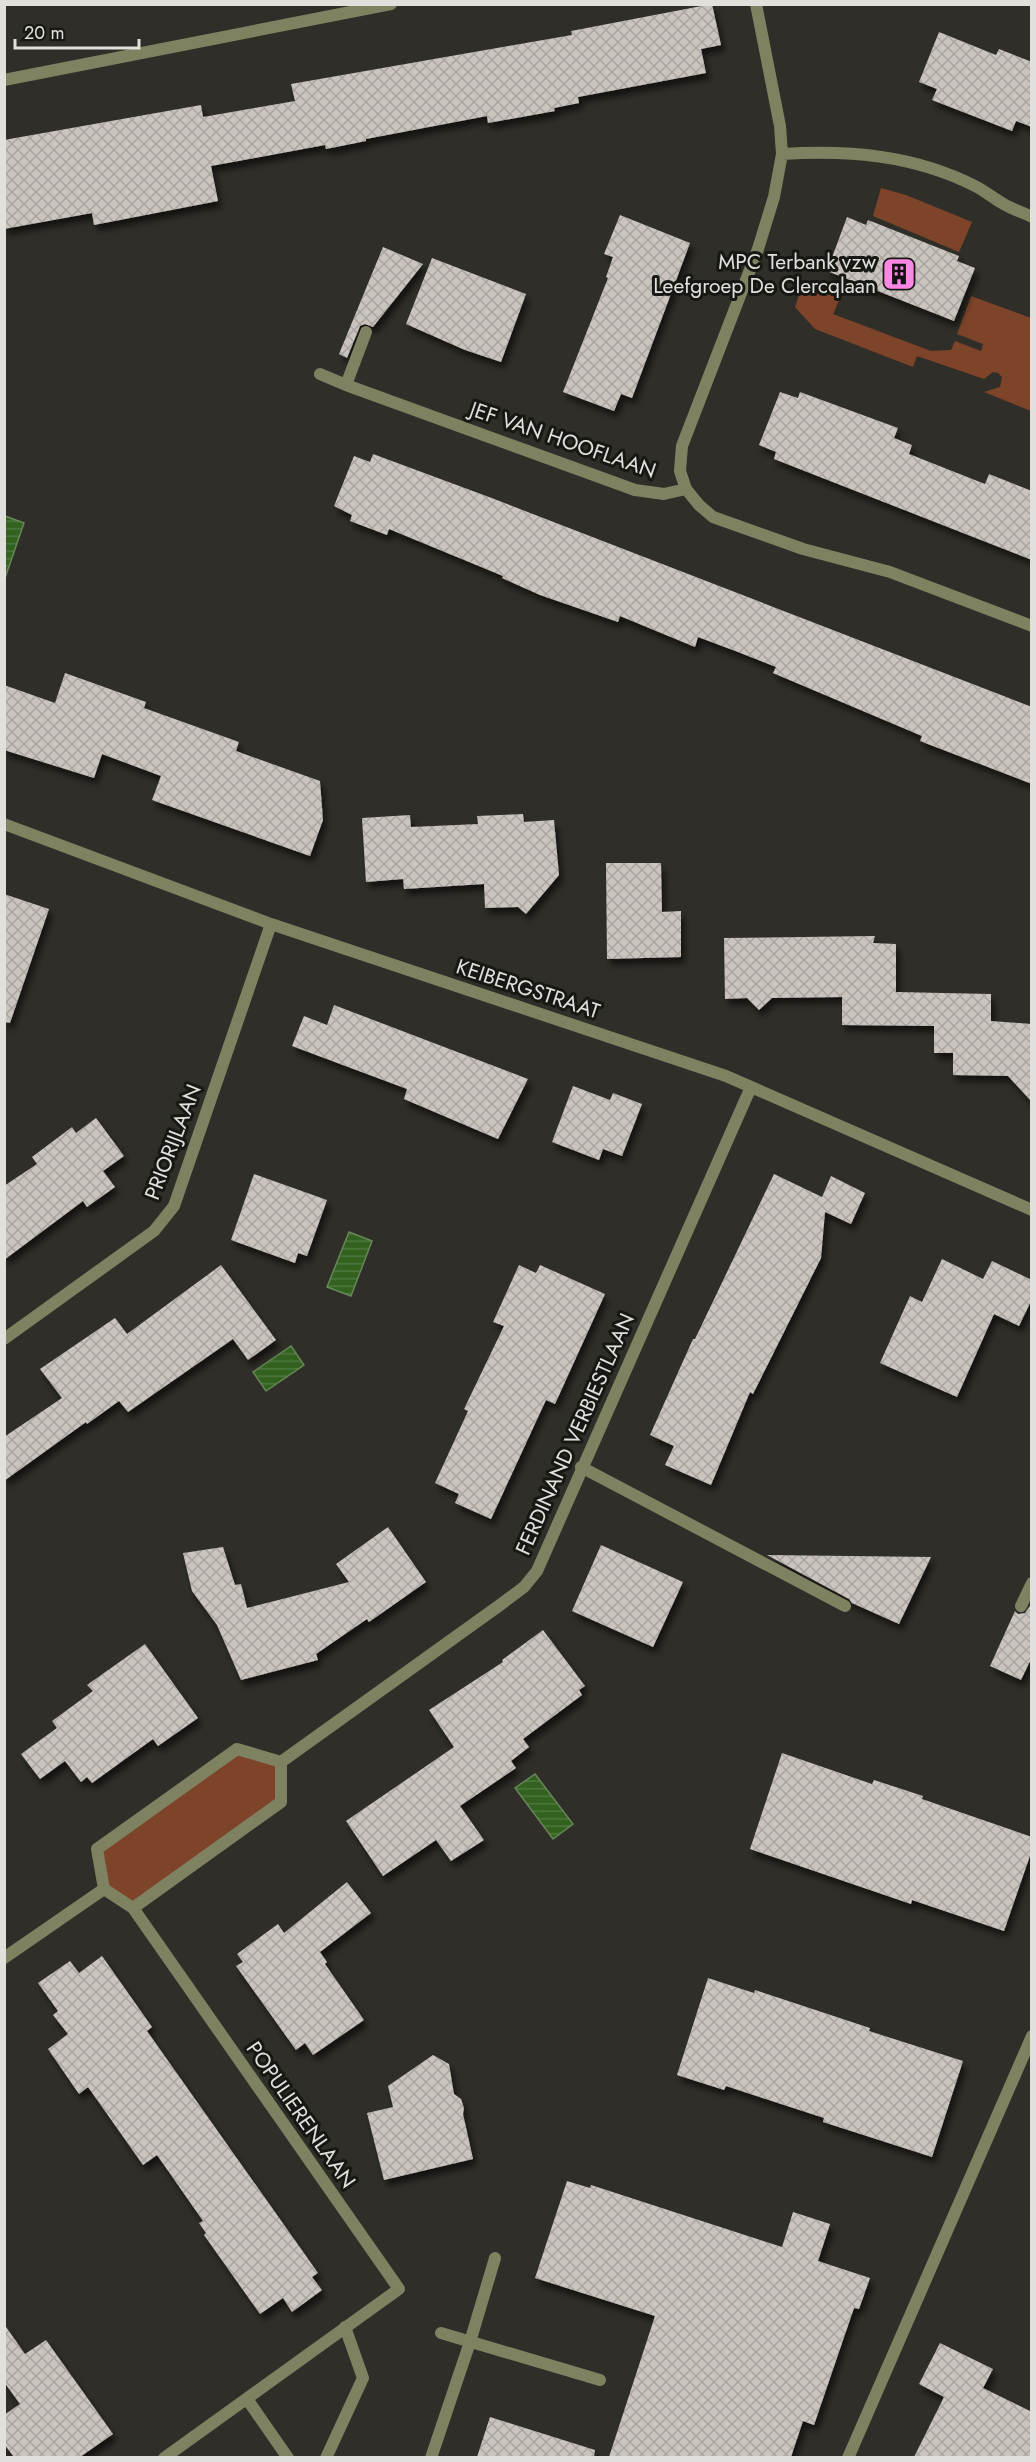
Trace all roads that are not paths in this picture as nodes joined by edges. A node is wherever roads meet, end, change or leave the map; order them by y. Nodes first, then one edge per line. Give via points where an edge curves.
1 (391, 4) edge
2 (756, 4) edge
3 (4, 80) edge
4 (782, 154) junction
5 (1032, 216) edge
6 (366, 332) dead end
7 (320, 374) dead end
8 (346, 385) junction
9 (686, 489) junction
10 (1032, 626) edge
11 (4, 824) edge
12 (271, 924) junction
13 (751, 1087) junction
14 (1032, 1210) edge
15 (4, 1339) edge
16 (581, 1467) junction
17 (1032, 1583) edge
18 (845, 1606) dead end
19 (1021, 1606) dead end
20 (281, 1762) junction
21 (105, 1889) junction
22 (132, 1908) junction
23 (4, 1958) edge
24 (1032, 2036) edge
25 (495, 2258) dead end
26 (345, 2327) junction
27 (441, 2333) dead end
28 (470, 2342) junction
29 (600, 2380) dead end
30 (247, 2399) junction
31 (164, 2457) edge
32 (288, 2457) edge
33 (326, 2457) edge
34 (431, 2457) edge
35 (848, 2457) edge

1 - 3 street
2 - 4 street
4 - 5 street via 870,154 906,160 977,187 1004,205
4 - 9 street via 758,249 682,446 680,471
6 - 8 street
7 - 8 street, JEF VAN HOOFLAAN
8 - 9 street, JEF VAN HOOFLAAN via 635,490 664,494
9 - 10 street via 713,517 803,549 890,572
11 - 12 street, KEIBERGSTRAAT
12 - 13 street, KEIBERGSTRAAT
12 - 15 street, PRIORIJLAAN via 174,1206 154,1231
13 - 14 street, KEIBERGSTRAAT
13 - 16 street, FERDINAND VERBIESTLAAN
16 - 18 street
16 - 20 street, FERDINAND VERBIESTLAAN via 537,1571 524,1587
17 - 19 street
20 - 21 street via 237,1749 97,1849
20 - 22 street via 281,1802
21 - 22 street
21 - 23 street
22 - 26 street, POPULIERENLAAN via 399,2289
24 - 35 street
25 - 28 street
26 - 30 street, POPULIERENLAAN
26 - 33 street via 363,2378
27 - 28 street
28 - 29 street
28 - 34 street
30 - 31 street, POPULIERENLAAN
30 - 32 street

